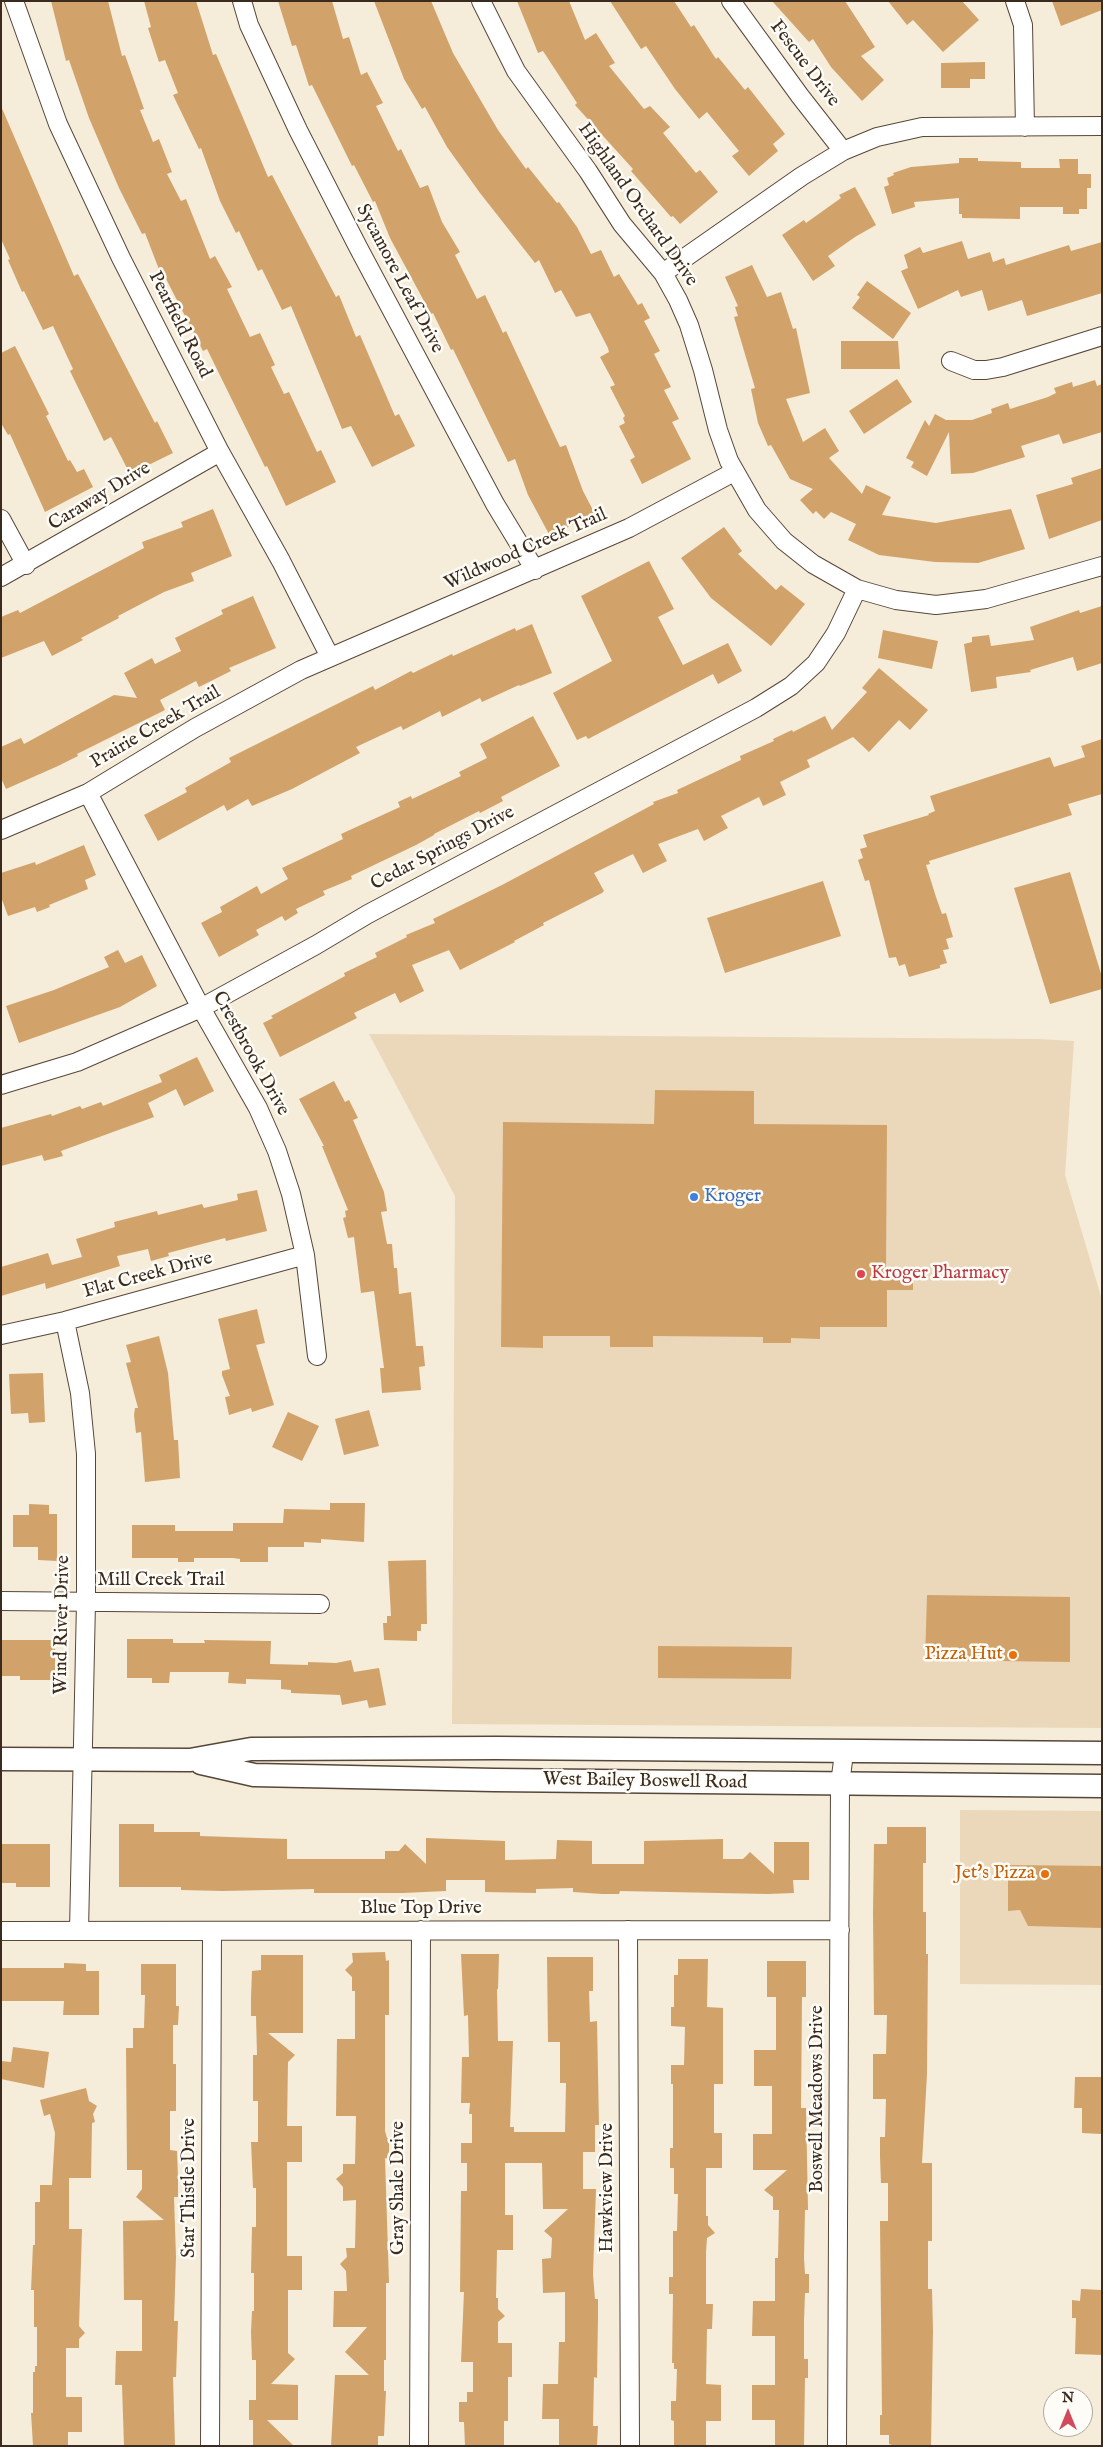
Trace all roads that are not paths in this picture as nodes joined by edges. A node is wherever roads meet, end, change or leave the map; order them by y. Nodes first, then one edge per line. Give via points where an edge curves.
1 (14, 1) edge
2 (242, 1) edge
3 (481, 1) edge
4 (731, 1) edge
5 (1015, 1) edge
6 (1025, 126) junction
7 (1102, 126) edge
8 (843, 151) junction
9 (663, 274) junction
10 (1102, 336) edge
11 (951, 361) dead end
12 (220, 452) junction
13 (734, 472) junction
14 (1, 519) edge
15 (26, 565) junction
16 (1102, 566) edge
17 (535, 570) junction
18 (1, 577) edge
19 (857, 589) junction
20 (330, 657) junction
21 (88, 793) junction
22 (1, 830) edge
23 (201, 1008) junction
24 (1, 1085) edge
25 (304, 1255) junction
26 (64, 1321) junction
27 (1, 1335) edge
28 (317, 1356) dead end
29 (1, 1601) edge
30 (86, 1602) junction
31 (320, 1604) dead end
32 (844, 1753) junction
33 (1102, 1753) edge
34 (1, 1759) edge
35 (82, 1759) junction
36 (190, 1760) junction
37 (840, 1784) junction
38 (1102, 1786) edge
39 (421, 1930) junction
40 (628, 1930) junction
41 (840, 1930) junction
42 (1, 1931) edge
43 (79, 1931) junction
44 (212, 1931) junction
45 (210, 2446) edge
46 (419, 2446) edge
47 (630, 2446) edge
48 (837, 2446) edge

1 - 12 street, Pearfield Road via 58,124 121,258
2 - 17 street, Sycamore Leaf Drive via 249,25 307,147 495,504
3 - 9 street, Highland Orchard Drive via 516,71 622,224
4 - 8 street, Fescue Drive
5 - 6 street via 1023,25
6 - 7 street
6 - 8 street via 922,127 877,137
8 - 9 street
9 - 13 street, Highland Orchard Drive via 689,325 718,430
10 - 11 street via 986,370 974,370
12 - 15 street, Caraway Drive
12 - 20 street, Pearfield Road
13 - 17 street, Wildwood Creek Trail via 629,528
13 - 19 street, Highland Orchard Drive via 757,510 784,541 814,564
14 - 15 street
15 - 18 street, Caraway Drive
16 - 19 street, Highland Orchard Drive via 986,600 936,605 896,600
17 - 20 street, Wildwood Creek Trail
19 - 23 street, Cedar Springs Drive via 836,633 816,663 791,686 756,708 368,914
20 - 21 street, Prairie Creek Trail via 195,728
21 - 22 street, Prairie Creek Trail
21 - 23 street, Crestbrook Drive
23 - 24 street, Cedar Springs Drive via 77,1062
23 - 25 street, Crestbrook Drive via 258,1108 277,1151 291,1194
25 - 26 street, Flat Creek Drive
25 - 28 street, Crestbrook Drive
26 - 27 street, Flat Creek Drive
26 - 30 street, Wind River Drive via 80,1393 86,1454
29 - 30 street, Mill Creek Trail
30 - 31 street, Mill Creek Trail
30 - 35 street, Wind River Drive
32 - 33 main road, West Bailey Boswell Road
32 - 36 main road, West Bailey Boswell Road via 497,1748 261,1749
32 - 37 street, Boswell Meadows Drive
34 - 35 main road, West Bailey Boswell Road
35 - 36 main road, West Bailey Boswell Road
35 - 43 street, Wind River Drive
36 - 37 main road, West Bailey Boswell Road via 254,1775
37 - 38 main road, West Bailey Boswell Road
37 - 41 street, Boswell Meadows Drive
39 - 40 street, Blue Top Drive
39 - 44 street, Blue Top Drive
39 - 46 street, Gray Shale Drive
40 - 41 street, Blue Top Drive
40 - 47 street, Hawkview Drive
41 - 48 street, Boswell Meadows Drive
42 - 43 street, Blue Top Drive
43 - 44 street, Blue Top Drive
44 - 45 street, Star Thistle Drive

